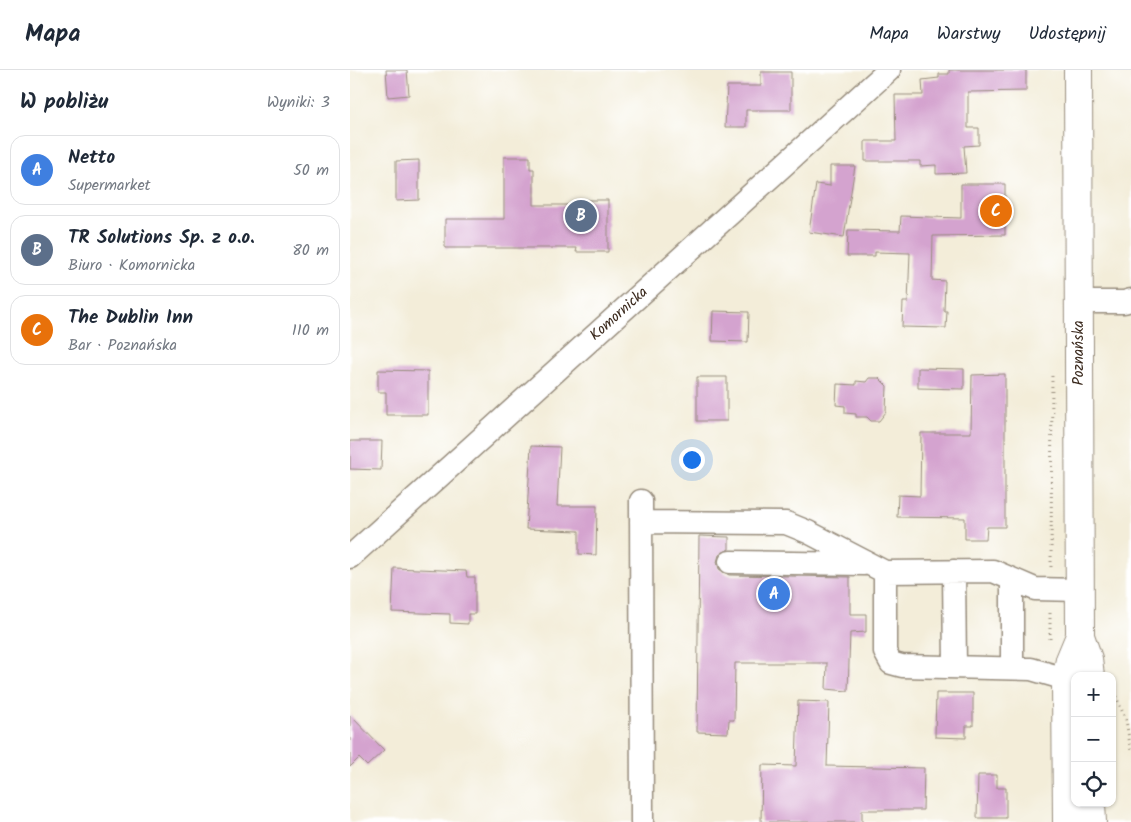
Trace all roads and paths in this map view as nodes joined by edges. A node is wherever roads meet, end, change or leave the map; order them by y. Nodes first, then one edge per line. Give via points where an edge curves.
1 (889, 70) edge
2 (1078, 70) edge
3 (1078, 302) junction
4 (1129, 303) edge
5 (1052, 374) dead end
6 (350, 557) edge
7 (730, 562) dead end
8 (877, 568) junction
9 (954, 571) junction
10 (1012, 580) junction
11 (1051, 590) junction
12 (1079, 590) junction
13 (955, 667) junction
14 (1012, 668) junction
15 (1069, 676) edge
16 (1116, 696) edge
17 (1131, 752) edge
18 (1091, 807) edge
19 (642, 822) edge
20 (1067, 822) edge
21 (1092, 822) edge

1 - 6 street, Komornicka
2 - 3 main road, Poznańska
3 - 4 street
3 - 12 main road, Poznańska
5 - 11 path
7 - 8 street
8 - 9 street
8 - 13 street via 887,658 891,663 902,666
8 - 19 street via 786,523 641,512
9 - 10 street via 993,571
9 - 13 street
10 - 11 street via 1027,588
10 - 14 street
11 - 12 street
11 - 15 path
12 - 15 main road, Poznańska via 1080,636 1088,659
13 - 14 street
14 - 15 street
15 - 20 main road, Poznańska
16 - 17 path via 1126,720
18 - 21 main road

